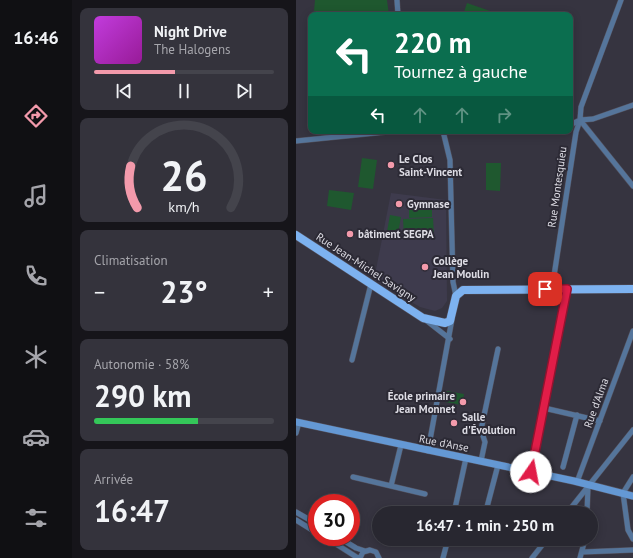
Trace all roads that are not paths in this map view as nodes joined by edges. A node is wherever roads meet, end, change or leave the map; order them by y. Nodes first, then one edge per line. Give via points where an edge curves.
1 (397, 0) edge
2 (621, 0) edge
3 (398, 12) edge
4 (633, 105) edge
5 (580, 120) junction
6 (573, 124) edge
7 (365, 134) edge
8 (444, 134) edge
9 (296, 141) edge
10 (633, 186) edge
11 (296, 235) edge
12 (371, 284) junction
13 (552, 289) junction
14 (567, 289) junction
15 (633, 289) edge
16 (456, 296) junction
17 (423, 318) junction
18 (452, 318) junction
19 (633, 331) edge
20 (450, 339) junction
21 (498, 349) dead end
22 (352, 360) dead end
23 (544, 408) junction
24 (577, 415) junction
25 (600, 421) junction
26 (298, 422) edge
27 (633, 430) edge
28 (296, 433) edge
29 (401, 445) junction
30 (428, 451) junction
31 (466, 458) junction
32 (481, 461) junction
33 (498, 465) junction
34 (562, 467) dead end
35 (531, 472) junction
36 (353, 477) dead end
37 (633, 477) edge
38 (578, 482) junction
39 (588, 485) junction
40 (391, 486) junction
41 (623, 493) junction
42 (425, 494) dead end
43 (633, 496) edge
44 (456, 506) edge
45 (487, 506) edge
46 (572, 506) edge
47 (587, 506) edge
48 (296, 512) edge
49 (308, 519) edge
50 (296, 520) edge
51 (308, 527) edge
52 (633, 539) edge
53 (340, 546) edge
54 (353, 546) edge
55 (446, 546) edge
56 (541, 546) edge
57 (583, 546) edge
58 (633, 550) edge
59 (365, 551) junction
60 (582, 552) junction
61 (359, 558) edge
62 (379, 558) edge
63 (443, 558) edge
64 (532, 558) edge
65 (580, 558) edge

1 - 3 street
2 - 5 street, Rue Montesquieu via 581,106
4 - 5 street via 593,119
5 - 6 street
5 - 10 street
5 - 13 street, Rue Montesquieu
7 - 9 street
8 - 16 street via 450,160 453,282
11 - 12 main road, Rue Jean-Michel Savigny
12 - 17 main road, Rue Jean-Michel Savigny
12 - 22 street
13 - 14 main road
13 - 16 main road via 466,290 460,291
14 - 15 main road
14 - 23 street
16 - 18 main road
17 - 18 main road, Rue Jean-Michel Savigny via 442,323 448,323
17 - 20 street, Rue Jean-Michel Savigny
18 - 20 street
19 - 25 street, Rue d'Alma
20 - 30 street
21 - 32 street via 481,430 485,442
23 - 24 street
23 - 35 street
24 - 25 street
24 - 34 street
25 - 38 street, Rue d'Alma
26 - 28 street
26 - 29 main road, Rue d'Anse
27 - 39 street
29 - 30 main road, Rue d'Anse
29 - 40 street
30 - 31 main road, Rue d'Anse
31 - 32 main road, Rue d'Anse
31 - 44 street
32 - 33 main road, Rue d'Anse
33 - 35 main road, Rue d'Anse
33 - 45 street
35 - 38 main road, Rue d'Anse
36 - 40 street
37 - 41 street
38 - 39 main road, Rue d'Anse
39 - 41 main road, Rue d'Anse
39 - 46 street
39 - 47 street
40 - 42 street
41 - 43 main road, Rue d'Anse
41 - 52 street via 628,530
48 - 49 street
50 - 51 street
53 - 61 street
54 - 59 street
55 - 63 street
56 - 64 street
57 - 60 street
58 - 60 street
59 - 61 street
59 - 62 street via 374,551
60 - 65 street

